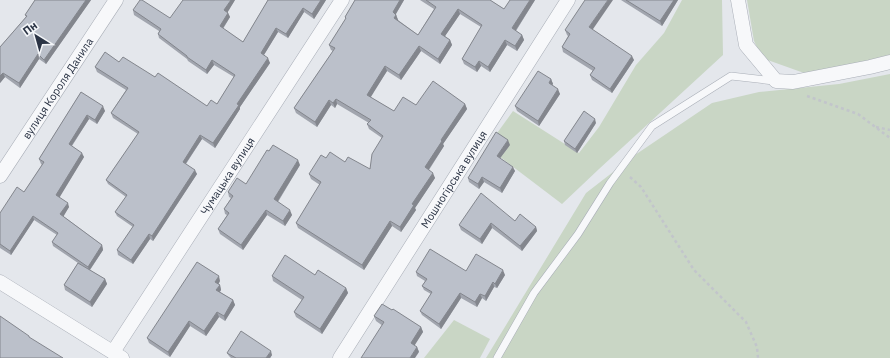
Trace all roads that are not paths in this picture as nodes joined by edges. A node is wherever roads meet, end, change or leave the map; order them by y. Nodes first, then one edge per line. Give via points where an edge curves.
1 (116, 0) edge
2 (342, 0) edge
3 (568, 0) edge
4 (738, 0) edge
5 (890, 62) edge
6 (776, 81) junction
7 (0, 176) edge
8 (0, 282) edge
9 (117, 355) edge
10 (340, 358) edge
11 (497, 358) edge

1 - 7 street, вулиця Короля Данила
2 - 9 street, Чумацька вулиця
3 - 10 street, Мошногірська вулиця
4 - 6 street via 746,45
5 - 6 street via 793,82
6 - 11 lane via 731,76 652,126 610,183 578,234 534,292
8 - 9 street

